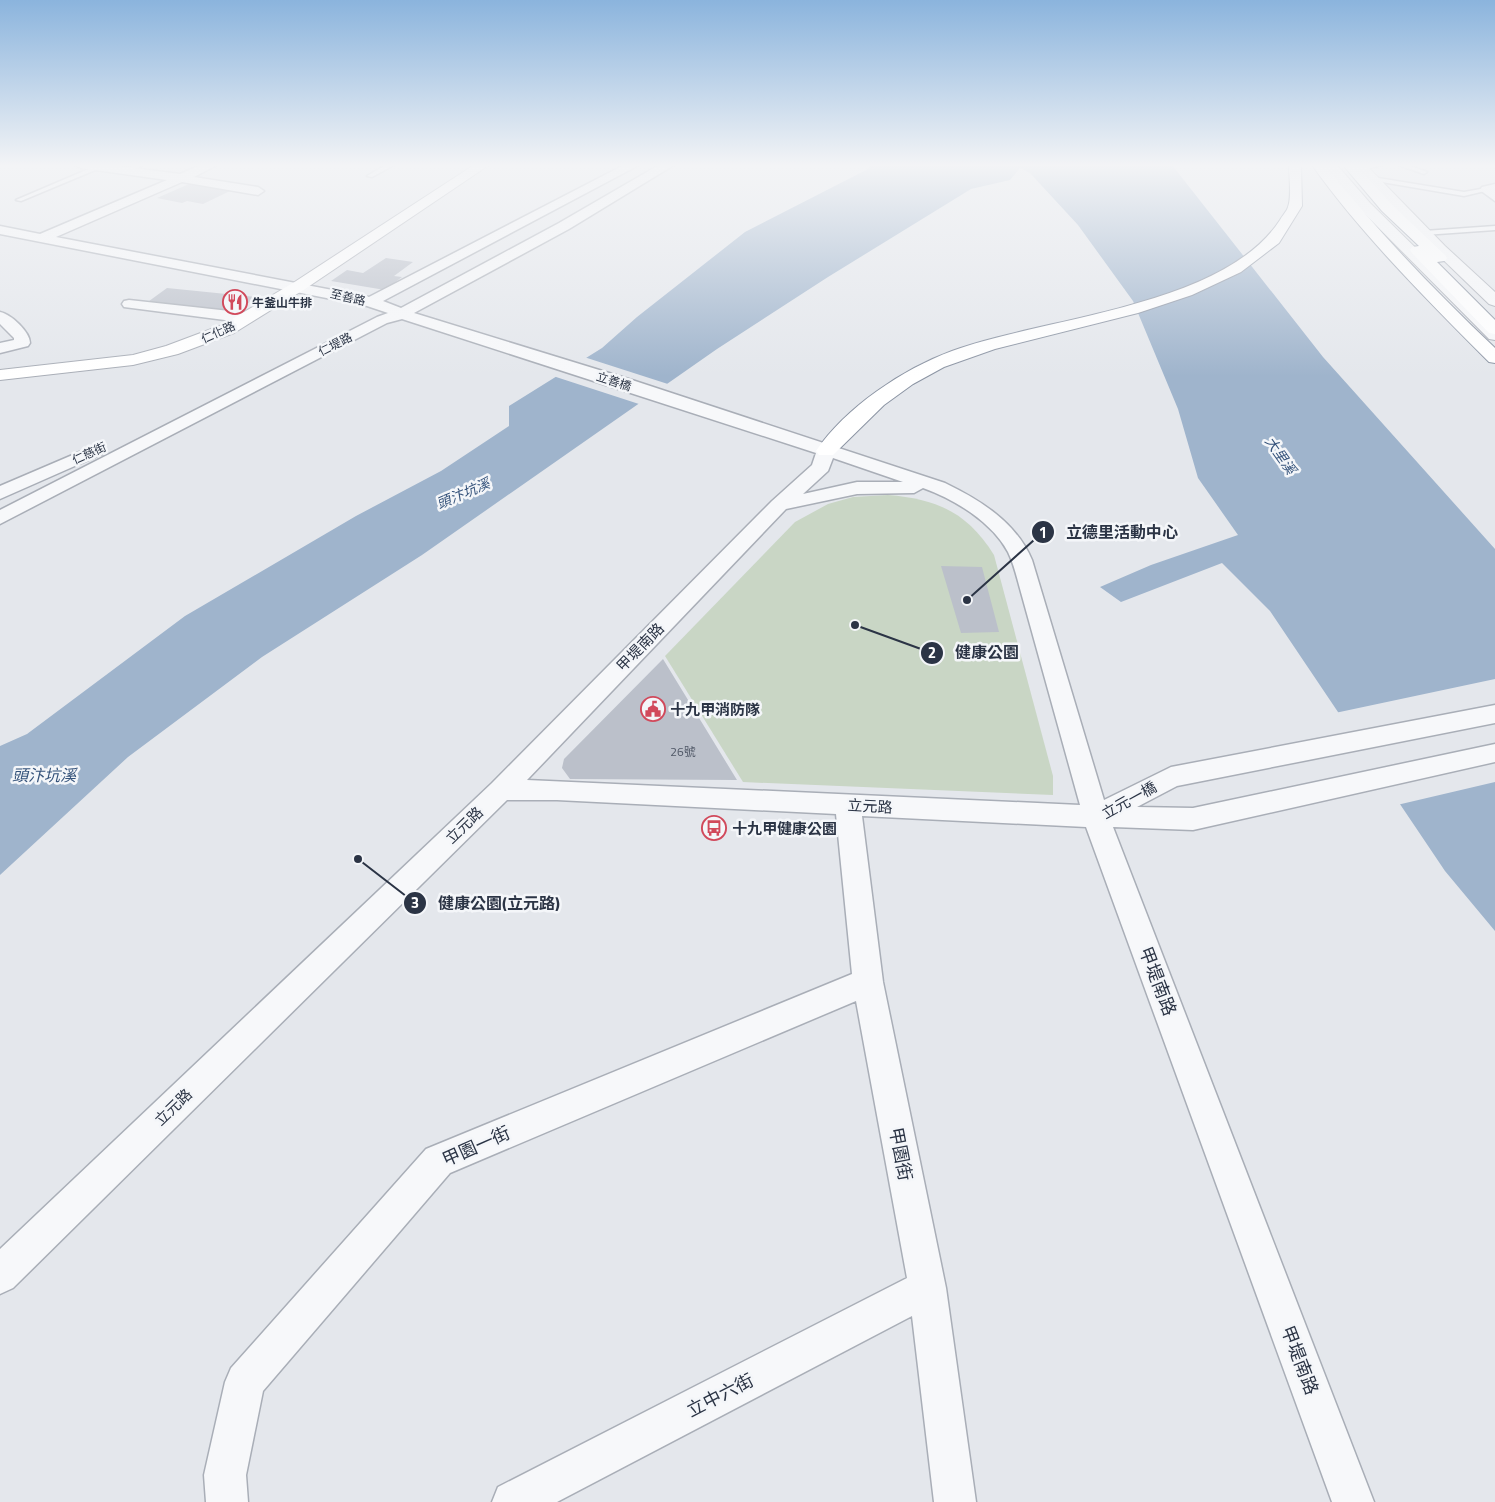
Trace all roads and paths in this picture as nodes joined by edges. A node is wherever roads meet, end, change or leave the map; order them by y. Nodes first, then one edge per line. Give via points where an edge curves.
1 (27, 235) edge
2 (49, 235) edge
3 (376, 235) edge
4 (499, 235) edge
5 (547, 235) edge
6 (1277, 235) edge
7 (1377, 235) edge
8 (1394, 235) edge
9 (1403, 235) edge
10 (1415, 235) edge
11 (1426, 235) edge
12 (42, 238) junction
13 (299, 286) junction
14 (1495, 301) edge
15 (371, 302) junction
16 (129, 304) dead end
17 (1495, 311) edge
18 (401, 314) junction
19 (0, 316) edge
20 (248, 318) junction
21 (1495, 329) edge
22 (1495, 335) edge
23 (0, 348) edge
24 (1495, 358) edge
25 (0, 375) edge
26 (182, 423) junction
27 (826, 451) junction
28 (938, 487) junction
29 (0, 493) edge
30 (779, 505) junction
31 (0, 518) edge
32 (1495, 714) edge
33 (1495, 753) edge
34 (501, 790) junction
35 (848, 805) junction
36 (1139, 807) junction
37 (1096, 817) junction
38 (868, 982) junction
39 (0, 1275) edge
40 (928, 1288) junction
41 (227, 1502) edge
42 (513, 1502) edge
43 (955, 1502) edge
44 (1353, 1502) edge

1 - 12 street, 至善路
2 - 12 street
3 - 13 main road, 仁化路
4 - 15 street
5 - 18 street, 仁堤路
6 - 27 main road via 1237,268 1158,302 985,346 936,364 894,388
7 - 24 main road
8 - 22 street
9 - 21 main road
10 - 17 main road
11 - 14 street
12 - 13 street, 至善路
13 - 15 street, 至善路
13 - 20 main road, 仁化路
15 - 18 street, 至善路
16 - 20 street
18 - 26 street, 仁堤路 via 382,320
18 - 27 street, 立善橋
19 - 23 street via 22,337 22,342
20 - 25 main road, 仁化路 via 199,341 150,357
26 - 29 street, 仁慈街 via 128,436
26 - 31 street, 仁堤路
27 - 28 street, 甲堤南路
27 - 30 street, 甲堤南路 via 820,466
28 - 30 street, 甲堤南路 via 857,488
28 - 37 street, 甲堤南路 via 993,522 1006,534 1020,557
30 - 34 street, 甲堤南路
32 - 36 street, 立元一橋 via 1171,777
33 - 36 street, 立元一橋 via 1193,819
34 - 35 street, 立元路
34 - 39 street, 立元路
35 - 37 street, 立元路
35 - 38 street, 甲園街
36 - 37 street, 立元一橋
37 - 44 street, 甲堤南路
38 - 40 street, 甲園街
38 - 41 street, 甲園一街 via 438,1160 245,1382 225,1475
40 - 42 street, 立中六街
40 - 43 street, 甲園街

